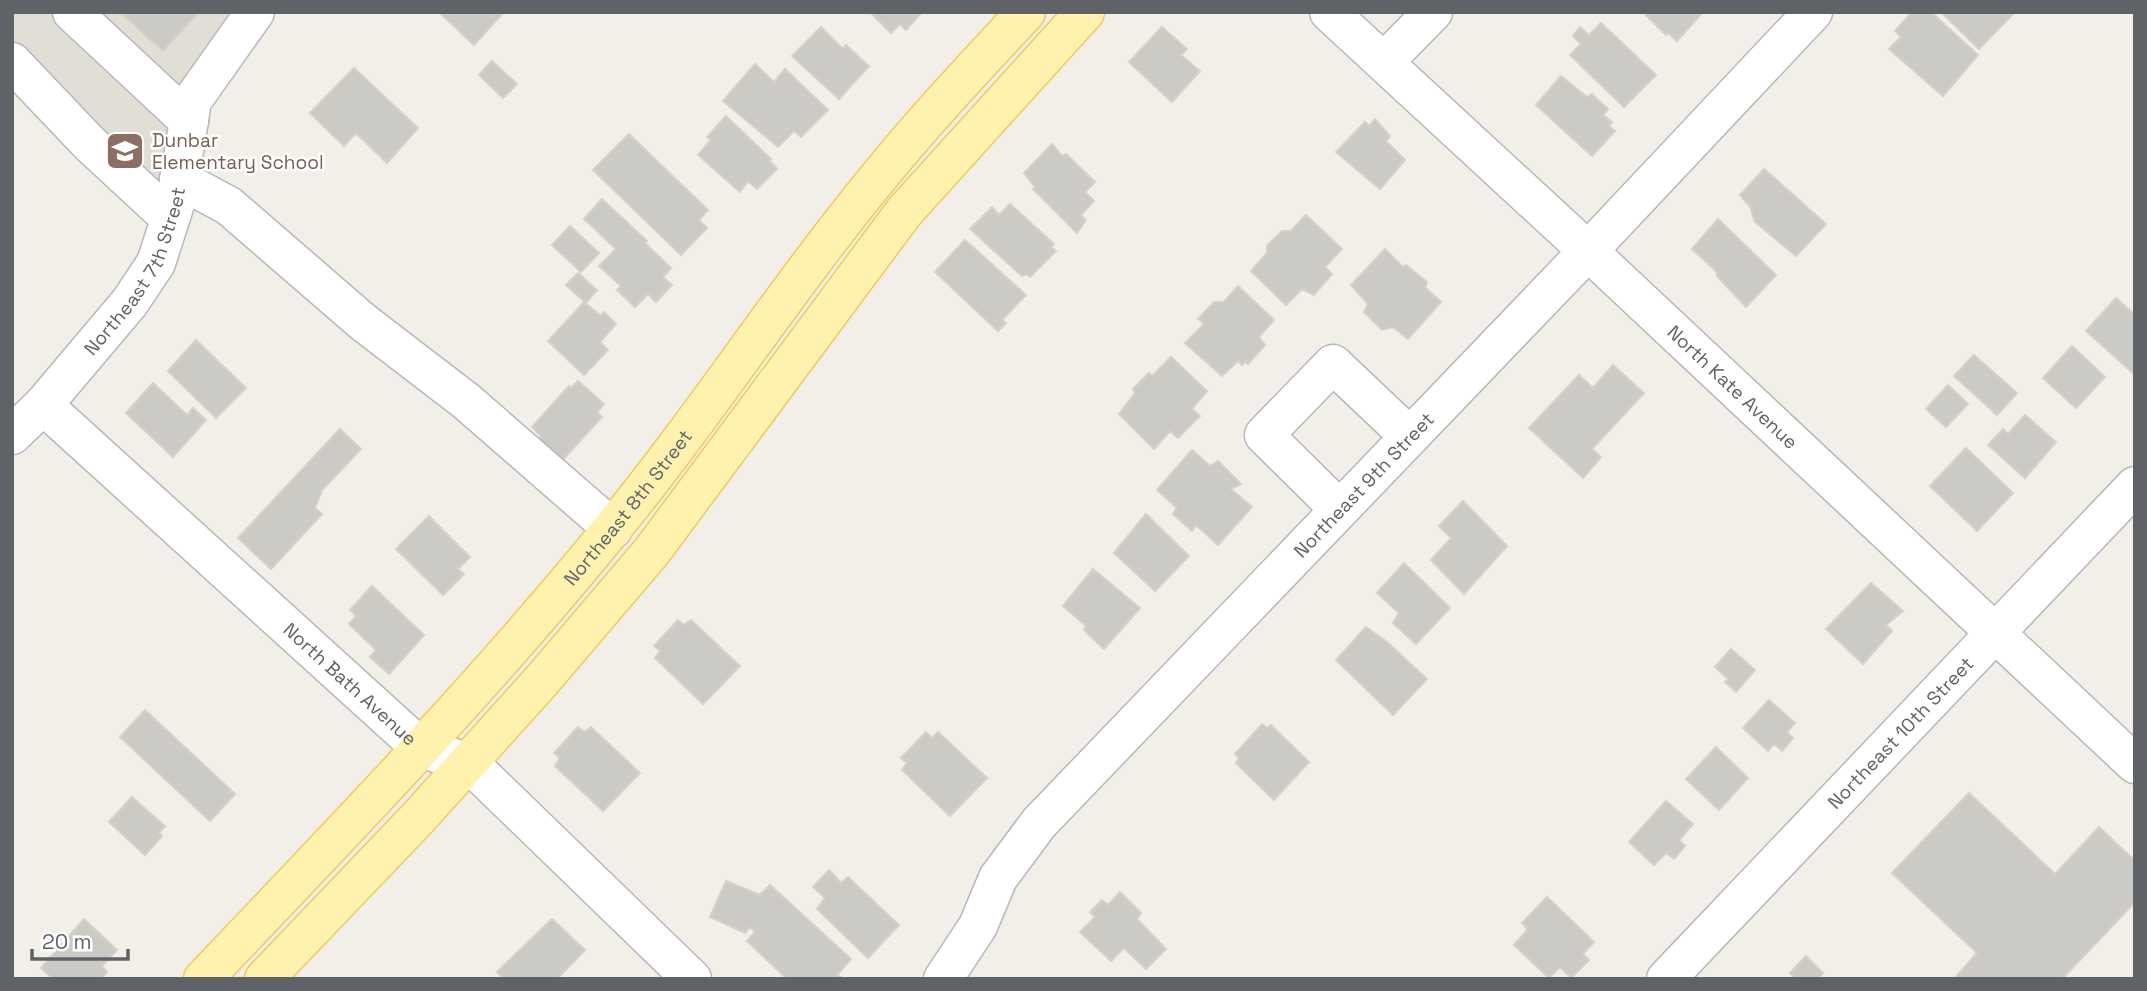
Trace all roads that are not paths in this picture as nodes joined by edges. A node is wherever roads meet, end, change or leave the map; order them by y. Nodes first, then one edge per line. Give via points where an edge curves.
1 (72, 12) edge
2 (255, 12) edge
3 (1026, 12) edge
4 (1085, 12) edge
5 (1329, 12) edge
6 (1433, 12) edge
7 (1813, 12) edge
8 (12, 62) edge
9 (1384, 62) junction
10 (189, 121) junction
11 (179, 180) junction
12 (170, 218) junction
13 (1588, 251) junction
14 (43, 405) junction
15 (12, 435) edge
16 (1409, 436) junction
17 (2135, 486) edge
18 (1339, 509) junction
19 (613, 529) junction
20 (1996, 633) junction
21 (422, 749) junction
22 (468, 762) junction
23 (2135, 764) edge
24 (203, 979) edge
25 (264, 979) edge
26 (692, 979) edge
27 (943, 979) edge
28 (1666, 979) edge

1 - 10 street
2 - 10 street, Northeast 7th Street via 192,101
3 - 19 main road, Northeast 8th Street via 877,178
4 - 22 main road via 904,212 652,551
5 - 9 street, North Kate Avenue
6 - 9 street
7 - 13 street, Northeast 9th Street
8 - 12 street via 89,143
9 - 13 street, North Kate Avenue
10 - 11 street, Northeast 7th Street
11 - 12 street, Northeast 7th Street
11 - 19 street via 229,206
12 - 14 street, Northeast 7th Street via 156,262 131,302
13 - 16 street, Northeast 9th Street
13 - 20 street, North Kate Avenue
14 - 15 street, Northeast 7th Street
14 - 21 street, North Bath Avenue
16 - 18 street, Northeast 9th Street
16 - 18 street via 1332,365 1264,435
17 - 20 street, Northeast 10th Street
18 - 27 street, Northeast 9th Street via 1039,823 998,878 978,926
19 - 21 main road, Northeast 8th Street
20 - 23 street, North Kate Avenue
20 - 28 street, Northeast 10th Street
21 - 22 street, North Bath Avenue
21 - 24 main road, Northeast 8th Street
22 - 25 main road
22 - 26 street, North Bath Avenue

